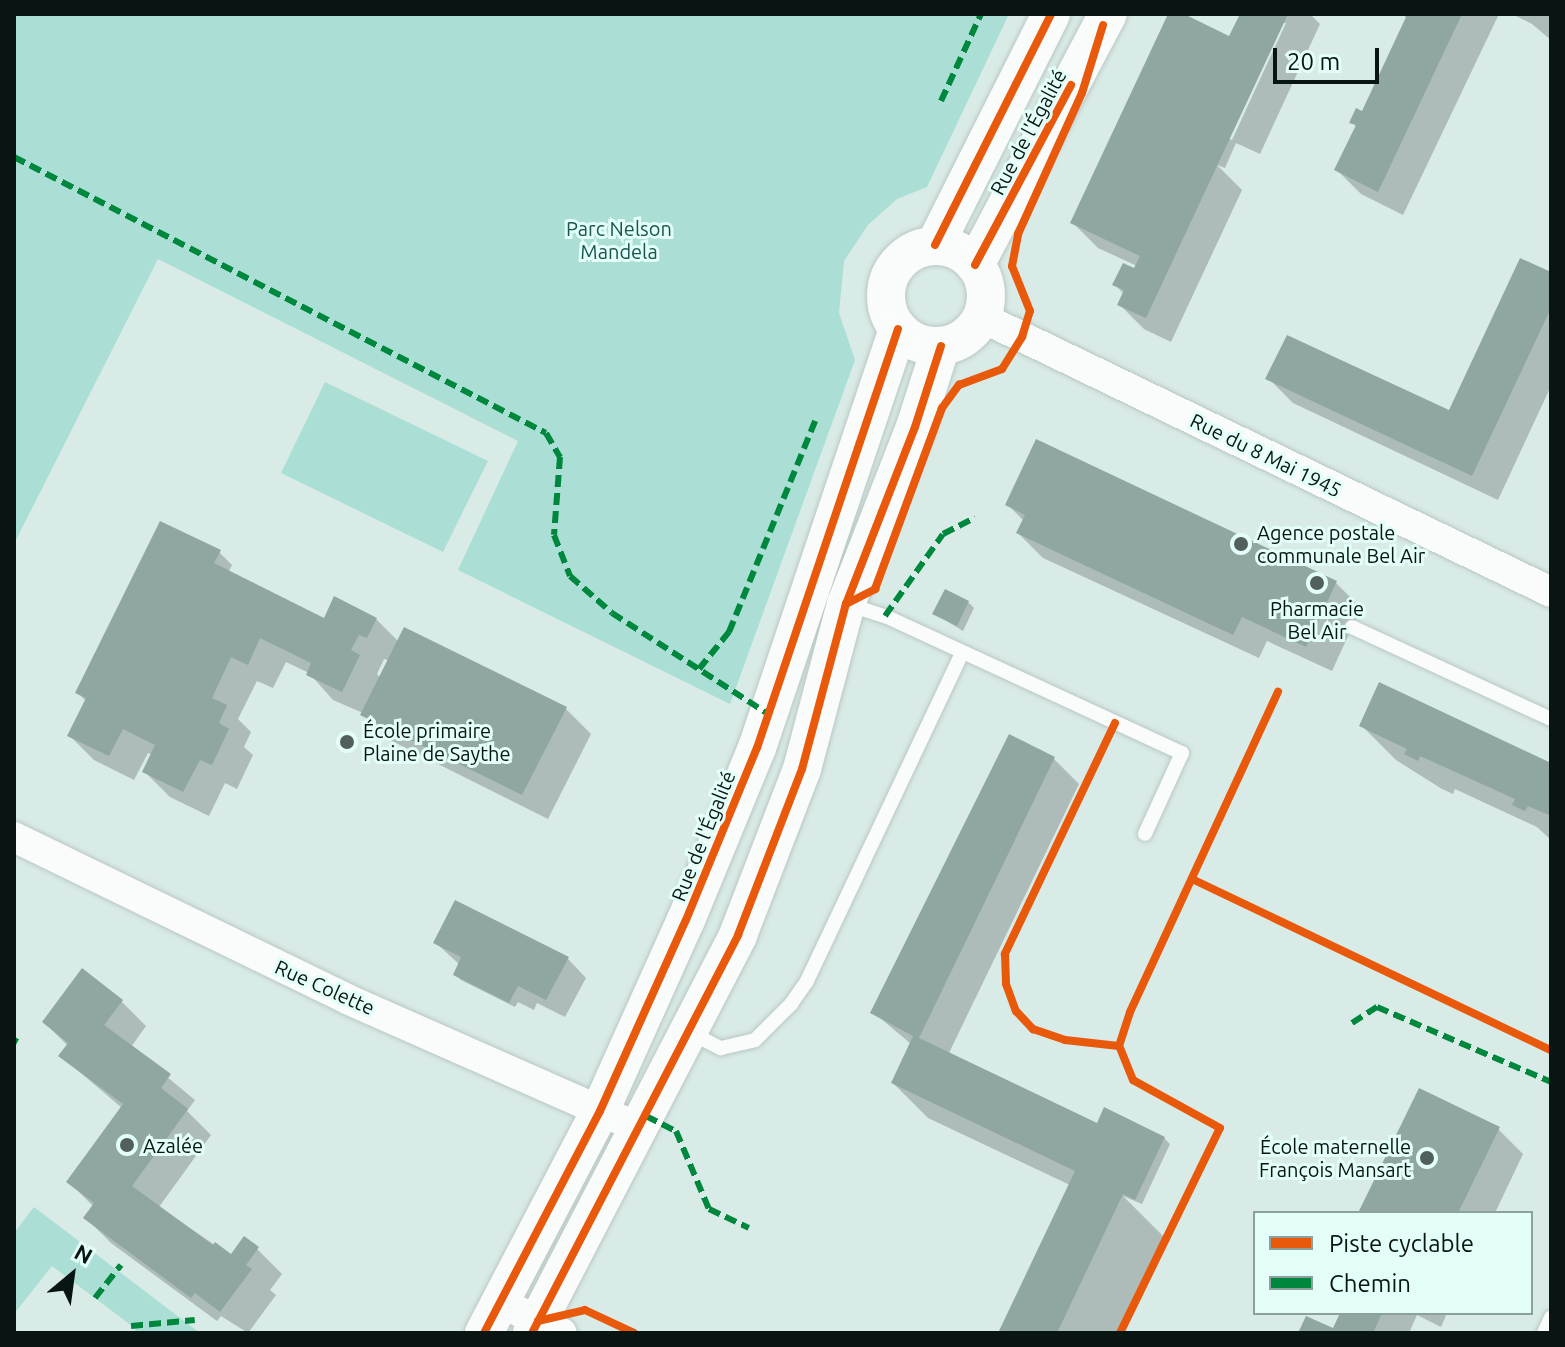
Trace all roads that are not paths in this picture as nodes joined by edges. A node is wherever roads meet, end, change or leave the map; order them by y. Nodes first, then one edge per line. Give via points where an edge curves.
1 (1051, 14) edge
2 (1108, 14) edge
3 (935, 245) junction
4 (975, 265) junction
5 (981, 317) junction
6 (898, 329) junction
7 (941, 346) junction
8 (1551, 592) edge
9 (846, 604) junction
10 (1352, 627) dead end
11 (962, 653) junction
12 (1551, 719) edge
13 (1145, 834) dead end
14 (14, 837) edge
15 (690, 1033) junction
16 (600, 1111) junction
17 (640, 1128) junction
18 (1551, 1317) edge
19 (492, 1318) edge
20 (544, 1329) edge
21 (1544, 1333) edge

1 - 3 street, Rue de l'Égalité
2 - 4 street, Rue de l'Égalité
3 - 4 street via 950,248
3 - 6 street via 919,248 893,268 885,299
4 - 5 street via 986,290
5 - 7 street via 965,337
5 - 8 street, Rue du 8 Mai 1945
6 - 7 street via 910,339
6 - 16 street, Rue de l'Égalité via 757,748
7 - 9 street
9 - 11 lane
9 - 15 street via 802,769 738,935
10 - 12 lane
11 - 13 lane via 1182,753
11 - 15 lane via 807,981 791,1004 755,1040 721,1048
14 - 16 street, Rue Colette via 347,999
15 - 17 street
16 - 17 street, Rue Colette
16 - 19 street, Rue de l'Égalité
17 - 20 street
18 - 21 lane
19 - 20 street

